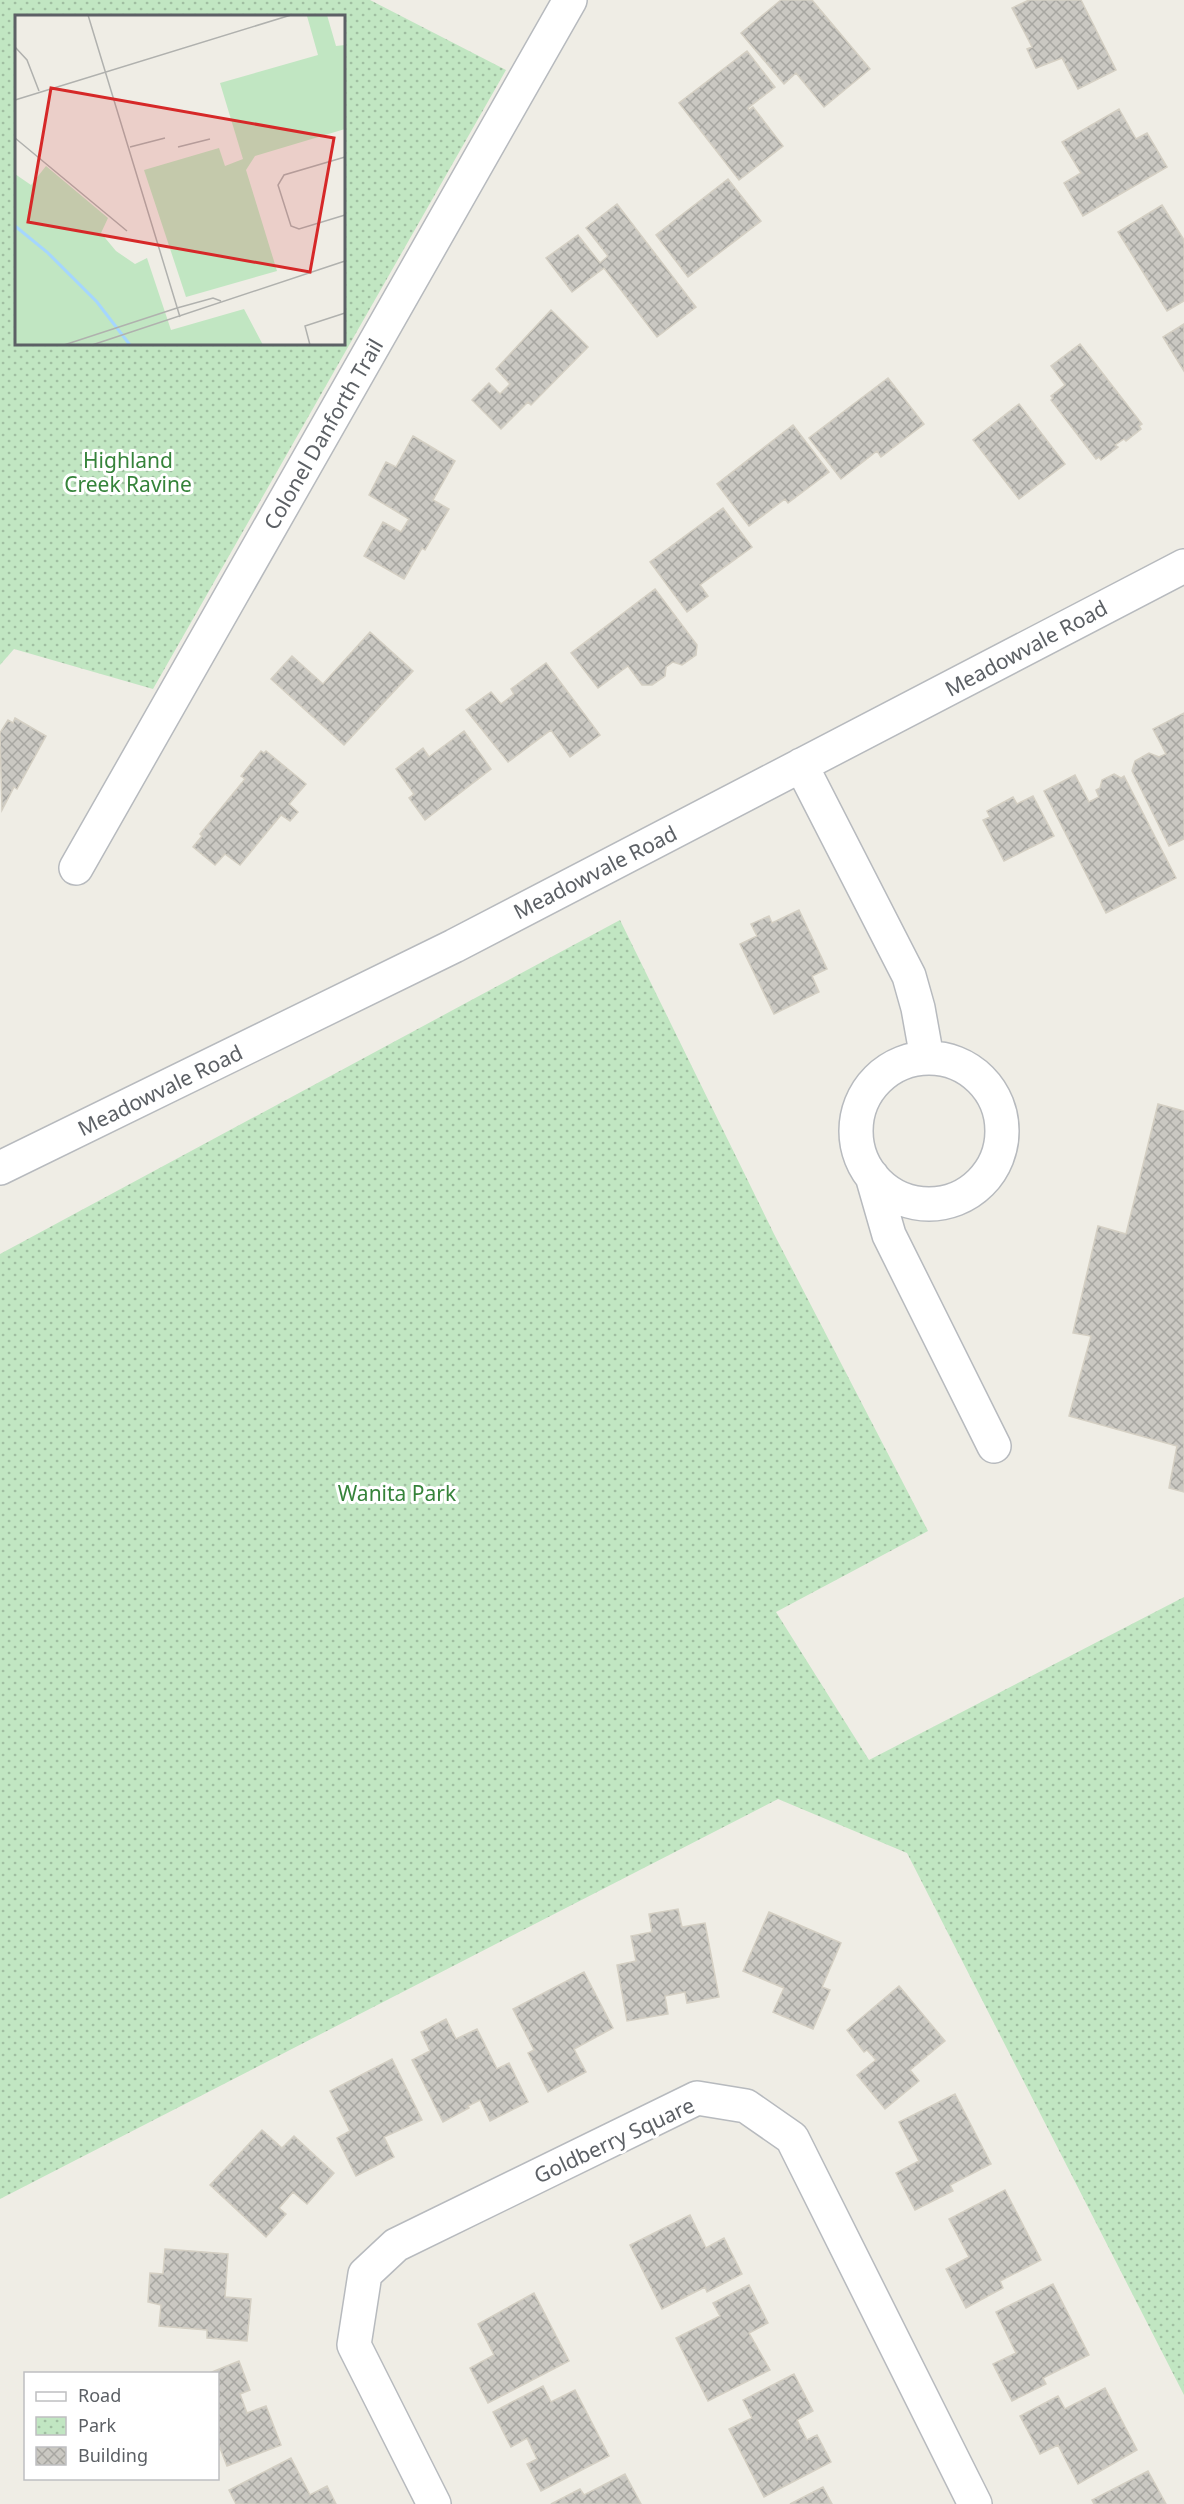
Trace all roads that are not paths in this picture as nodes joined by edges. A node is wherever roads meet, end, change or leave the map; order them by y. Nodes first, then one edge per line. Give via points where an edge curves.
1 (570, 0) edge
2 (1184, 566) edge
3 (801, 765) junction
4 (75, 868) dead end
5 (927, 1058) junction
6 (0, 1168) edge
7 (872, 1176) junction
8 (994, 1446) dead end
9 (434, 2504) edge
10 (975, 2504) edge

1 - 4 street, Colonel Danforth Trail
2 - 3 street, Meadowvale Road
3 - 5 street via 909,976
3 - 6 street, Meadowvale Road via 411,967
5 - 7 street via 890,1068 871,1085 860,1107 856,1132 860,1155
5 - 7 street via 961,1064 981,1079 996,1099 1002,1123 1001,1146 993,1169 957,1199 934,1204 911,1202 889,1192
7 - 8 street via 889,1235
9 - 10 street, Goldberry Square via 354,2345 365,2274 396,2245 697,2098 746,2106 792,2138

